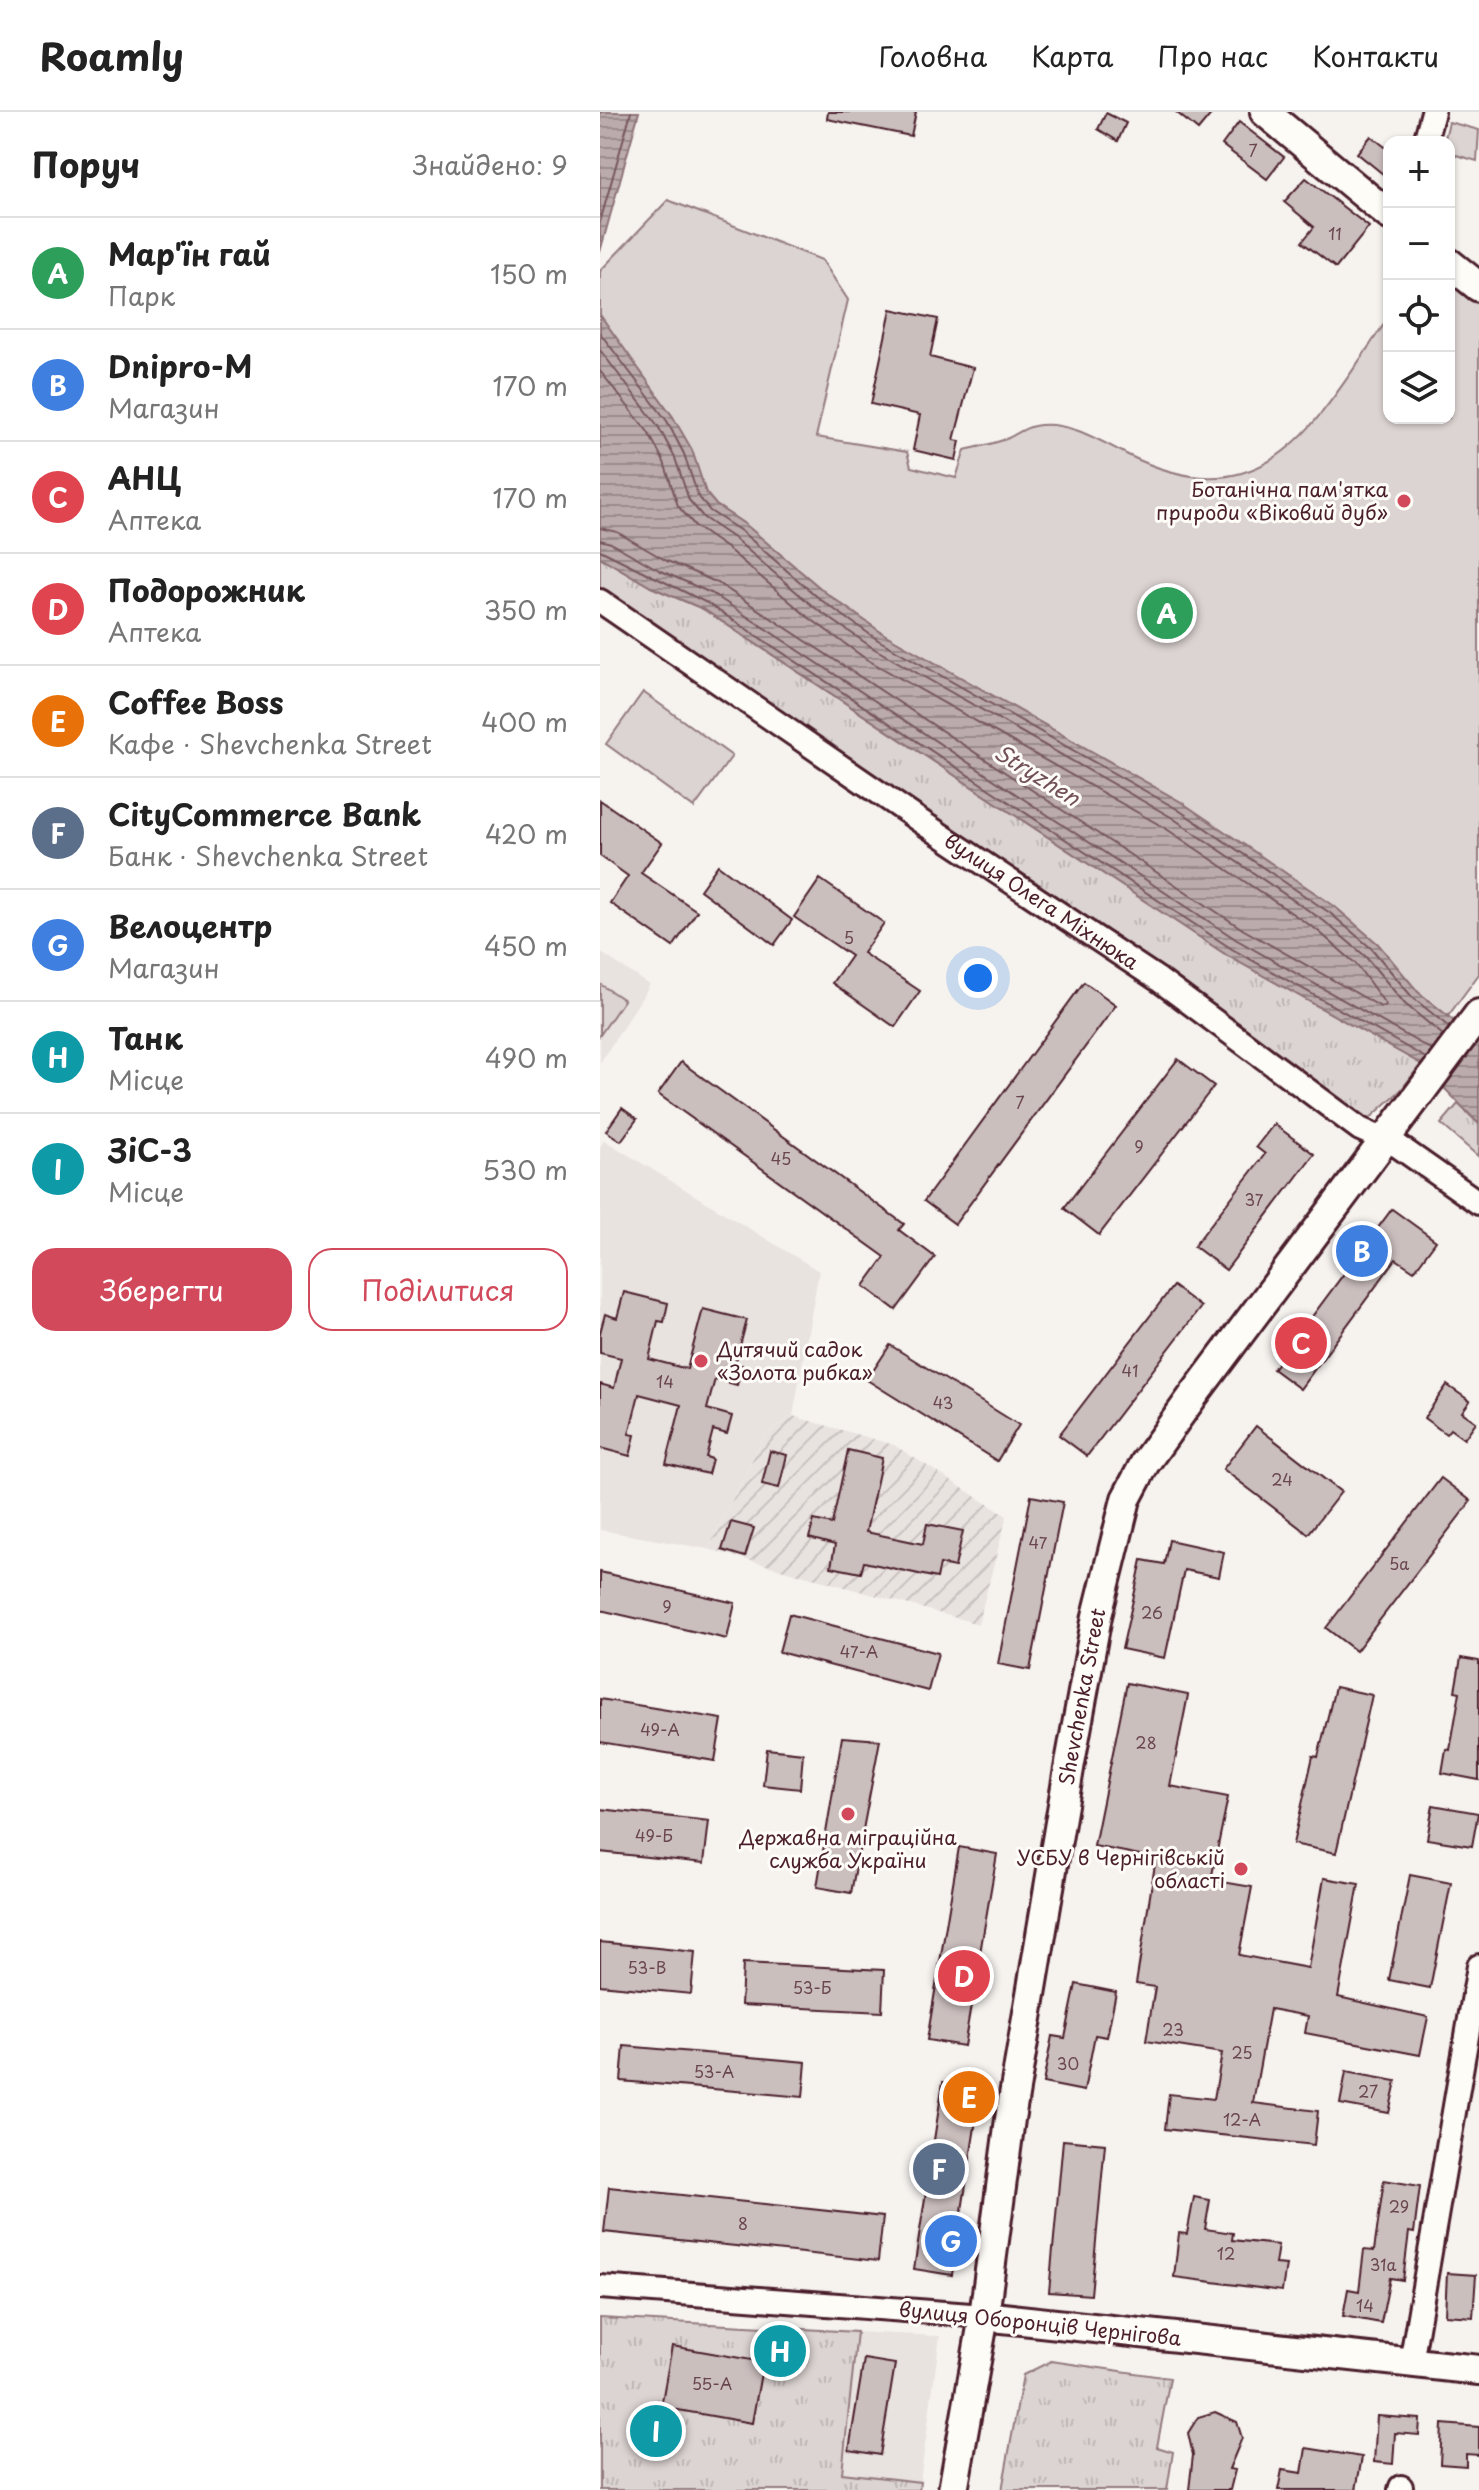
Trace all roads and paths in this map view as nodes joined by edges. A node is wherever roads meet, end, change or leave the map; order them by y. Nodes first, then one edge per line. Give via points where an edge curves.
1 (1265, 112) edge
2 (1433, 112) edge
3 (1427, 136) edge
4 (1383, 210) edge
5 (1455, 268) edge
6 (1479, 287) edge
7 (600, 601) edge
8 (1479, 1014) edge
9 (1384, 1140) junction
10 (1479, 1203) edge
11 (1479, 1966) edge
12 (600, 2287) edge
13 (984, 2316) junction
14 (1411, 2363) junction
15 (1479, 2370) edge
16 (953, 2490) edge

1 - 4 main road
2 - 3 street
5 - 6 main road
7 - 9 street, вулиця Олега Міхнюка via 1159,980 1360,1129
8 - 9 main road, Shevchenka Street
9 - 10 street, вулиця Олега Міхнюка
9 - 13 main road, Shevchenka Street via 1193,1396 1126,1499 1097,1616 1070,1763 1010,2119
11 - 14 street
12 - 13 street, вулиця Оборонців Чернігова
13 - 14 main road, вулиця Оборонців Чернігова
13 - 16 main road, Shevchenka Street
14 - 15 main road, вулиця Оборонців Чернігова

